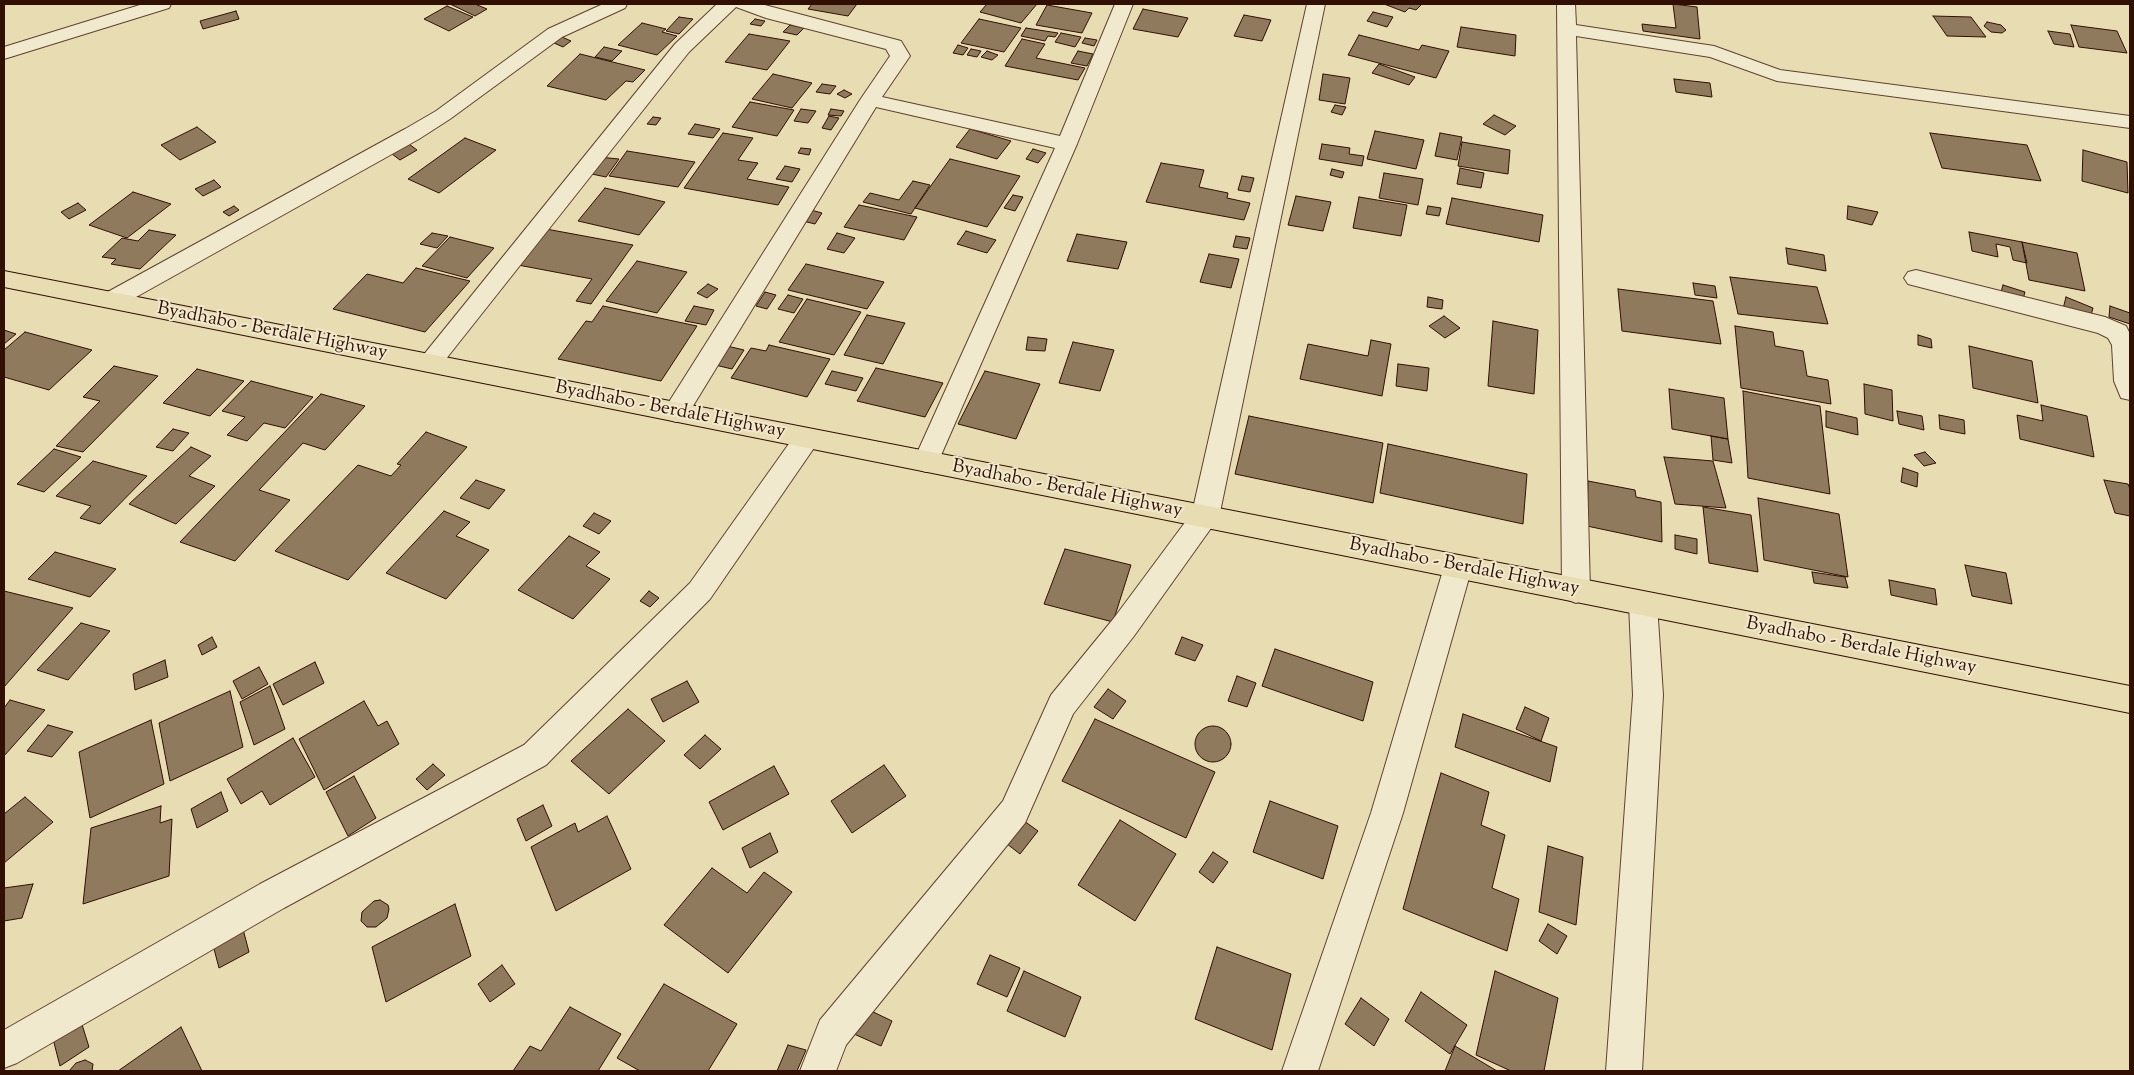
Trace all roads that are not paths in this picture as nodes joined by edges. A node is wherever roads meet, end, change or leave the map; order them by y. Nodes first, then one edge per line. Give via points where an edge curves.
1 (162, 4) edge
2 (618, 4) edge
3 (728, 4) edge
4 (743, 4) edge
5 (1124, 4) edge
6 (1316, 4) edge
7 (1566, 4) edge
8 (1567, 29) junction
9 (4, 53) edge
10 (870, 100) junction
11 (2130, 122) edge
12 (1067, 144) junction
13 (1916, 278) dead end
14 (4, 279) edge
15 (112, 300) junction
16 (429, 363) junction
17 (2130, 391) edge
18 (676, 412) junction
19 (807, 438) junction
20 (926, 462) junction
21 (1206, 517) junction
22 (1458, 567) junction
23 (1576, 590) junction
24 (1643, 604) junction
25 (2130, 700) edge
26 (4, 1050) edge
27 (818, 1071) edge
28 (1300, 1071) edge
29 (1624, 1071) edge

1 - 9 street
2 - 15 street via 555,33 412,134
3 - 16 street via 682,48
4 - 10 street via 894,45 900,56
5 - 12 street
6 - 21 street
7 - 8 street
8 - 11 street via 1714,52 1777,75
8 - 23 street
10 - 12 street
10 - 18 street
12 - 20 street
13 - 17 street via 2105,326 2117,332 2124,344 2126,381
14 - 15 main road, Byadhabo - Berdale Highway
15 - 16 main road, Byadhabo - Berdale Highway
16 - 18 main road, Byadhabo - Berdale Highway
18 - 19 main road, Byadhabo - Berdale Highway
19 - 20 main road, Byadhabo - Berdale Highway
19 - 26 street via 700,591 535,755 272,896
20 - 21 main road, Byadhabo - Berdale Highway
21 - 22 main road, Byadhabo - Berdale Highway
21 - 27 street via 1062,704 1014,812 833,1033
22 - 23 main road, Byadhabo - Berdale Highway
22 - 28 street via 1387,814
23 - 24 main road, Byadhabo - Berdale Highway
24 - 25 main road, Byadhabo - Berdale Highway
24 - 29 street via 1648,694

